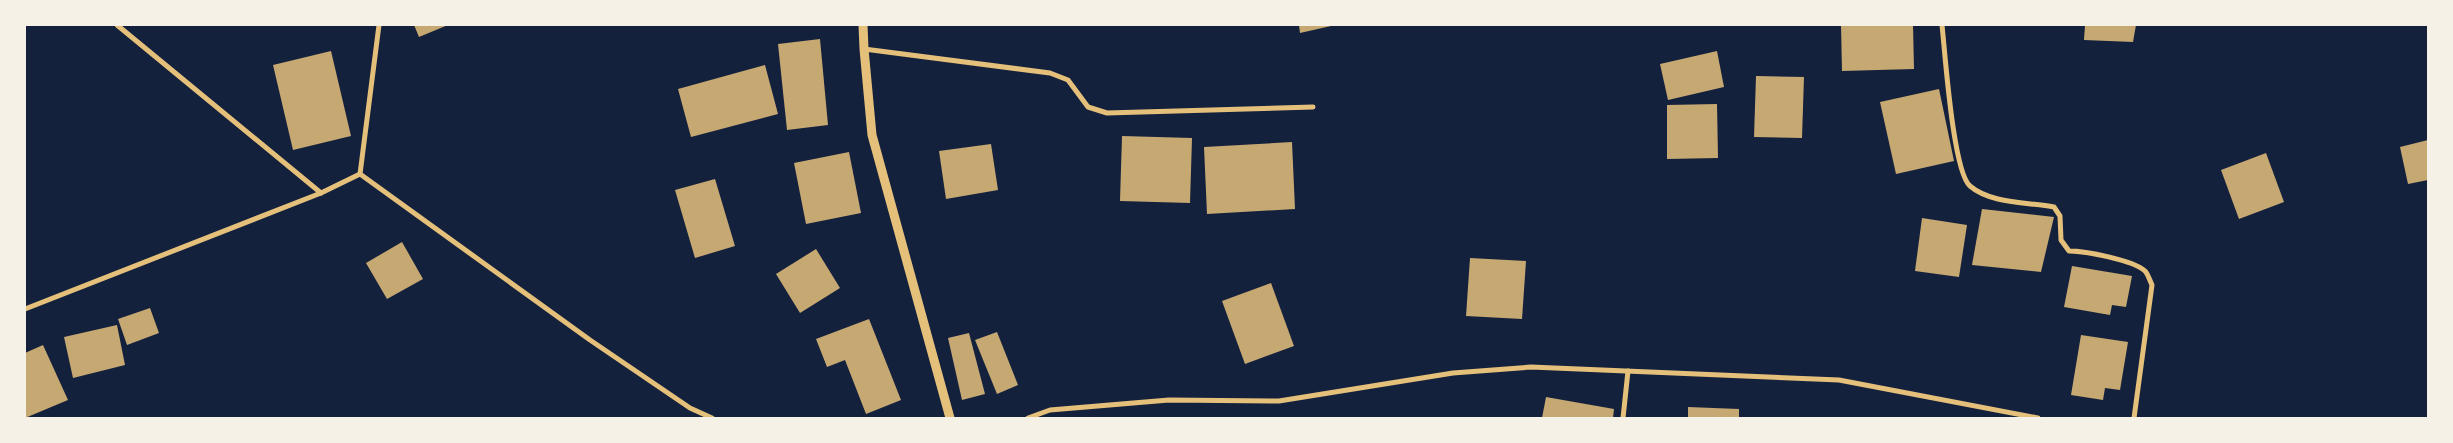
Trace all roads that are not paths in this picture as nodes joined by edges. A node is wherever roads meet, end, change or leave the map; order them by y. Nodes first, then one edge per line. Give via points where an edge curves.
1 (117, 25) edge
2 (379, 25) edge
3 (863, 25) edge
4 (1942, 25) edge
5 (864, 49) junction
6 (1313, 107) dead end
7 (360, 174) junction
8 (321, 192) junction
9 (25, 309) edge
10 (1628, 371) junction
11 (712, 418) edge
12 (950, 418) edge
13 (1028, 418) edge
14 (1623, 418) edge
15 (2038, 418) edge
16 (2134, 418) edge

1 - 8 street
2 - 7 street
3 - 5 street
4 - 16 street via 1958,164 1968,185 1990,197 2054,207 2060,216 2061,240 2069,251 2088,252 2136,266 2145,272 2152,285
5 - 6 street via 1050,73 1068,80 1088,107 1107,113
5 - 12 street via 872,135
7 - 8 street
7 - 11 street via 590,340 690,408
8 - 9 street
10 - 13 street via 1531,367 1453,373 1279,401 1169,400 1050,410
10 - 14 street
10 - 15 street via 1839,380

